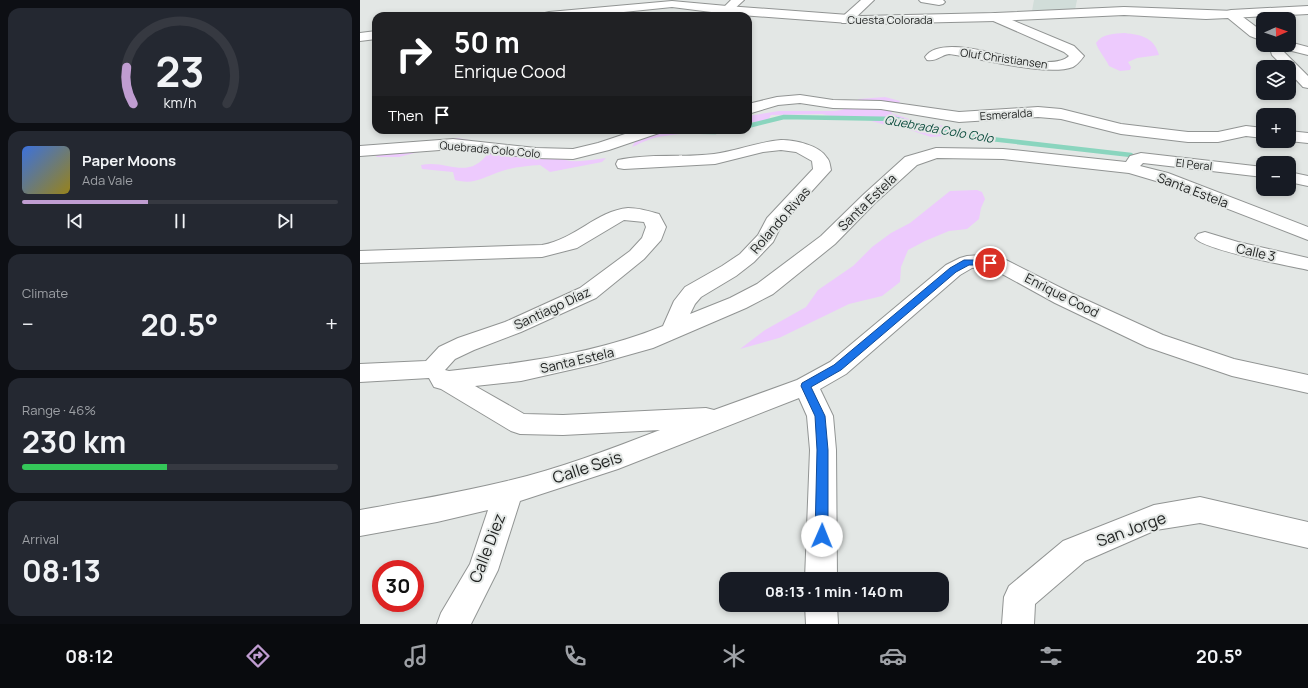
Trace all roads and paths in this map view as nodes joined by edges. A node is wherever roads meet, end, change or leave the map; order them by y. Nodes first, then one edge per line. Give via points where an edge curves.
1 (738, 0) edge
2 (868, 0) edge
3 (925, 0) edge
4 (939, 2) dead end
5 (727, 10) junction
6 (1308, 10) edge
7 (588, 12) edge
8 (751, 12) edge
9 (752, 12) edge
10 (1231, 14) junction
11 (995, 18) junction
12 (846, 20) junction
13 (1256, 34) edge
14 (372, 36) edge
15 (360, 37) edge
16 (1296, 48) edge
17 (1308, 51) edge
18 (1276, 52) edge
19 (932, 57) dead end
20 (1308, 84) edge
21 (752, 108) edge
22 (1256, 133) edge
23 (641, 134) edge
24 (1296, 137) edge
25 (1308, 138) edge
26 (360, 151) edge
27 (624, 164) dead end
28 (1130, 168) junction
29 (1256, 171) edge
30 (1296, 178) edge
31 (1308, 181) edge
32 (1308, 234) edge
33 (1205, 238) dead end
34 (360, 257) edge
35 (1308, 264) edge
36 (672, 331) junction
37 (360, 372) edge
38 (437, 375) junction
39 (1308, 384) edge
40 (806, 386) junction
41 (726, 417) junction
42 (508, 493) junction
43 (360, 523) edge
44 (1308, 535) edge
45 (821, 572) edge
46 (821, 612) edge
47 (453, 624) edge
48 (822, 624) edge
49 (1018, 624) edge

1 - 5 street
2 - 12 street
3 - 4 street
5 - 7 street, Cuesta Colorada via 665,4
5 - 8 street, Cuesta Colorada
6 - 10 street, Cuesta Colorada
9 - 12 street, Cuesta Colorada
10 - 11 street, Cuesta Colorada via 1124,11
10 - 13 street
11 - 12 street, Cuesta Colorada
11 - 19 street, Oluf Christiansen via 1069,49 1077,56 1076,60 1065,65 1033,64 944,51 936,52
14 - 15 street
16 - 17 street
18 - 20 street
21 - 22 street, Esmeralda via 777,101 800,99 833,104 881,105 959,117 1038,112 1061,114 1121,129 1188,137
23 - 26 street, Quebrada Colo Colo via 573,154 536,153 453,144
24 - 25 street
27 - 36 street, Rolando Rivas via 714,159 738,155 760,147 789,145 807,150 820,158 822,170 774,222 766,238 747,258 693,292 685,301
28 - 29 street, El Peral via 1141,158
28 - 32 street, Santa Estela via 1162,177
28 - 36 street, Santa Estela via 1003,154 936,153 911,161 869,198 828,240 765,289
30 - 31 street
33 - 35 street, Calle 3
34 - 38 street, Santiago Díaz via 542,251 573,242 617,214 637,213 652,218 656,227 651,240 588,293 447,353
36 - 38 street, Santa Estela via 645,342 596,356 521,372
37 - 38 street, Santa Estela
38 - 41 street via 520,424 563,425
39 - 40 street, Enrique Cood via 1232,366 1155,341 1064,298 1019,273 999,264 981,261 967,262 953,270 838,368
40 - 41 street, Calle Seis
40 - 45 street via 820,416 823,450
41 - 42 street, Calle Seis via 608,462
42 - 43 street, Calle Seis via 437,510
42 - 47 street, Calle Diez via 483,570
44 - 49 street, San Jorge via 1200,510 1154,518 1074,551 1020,597
46 - 48 street

